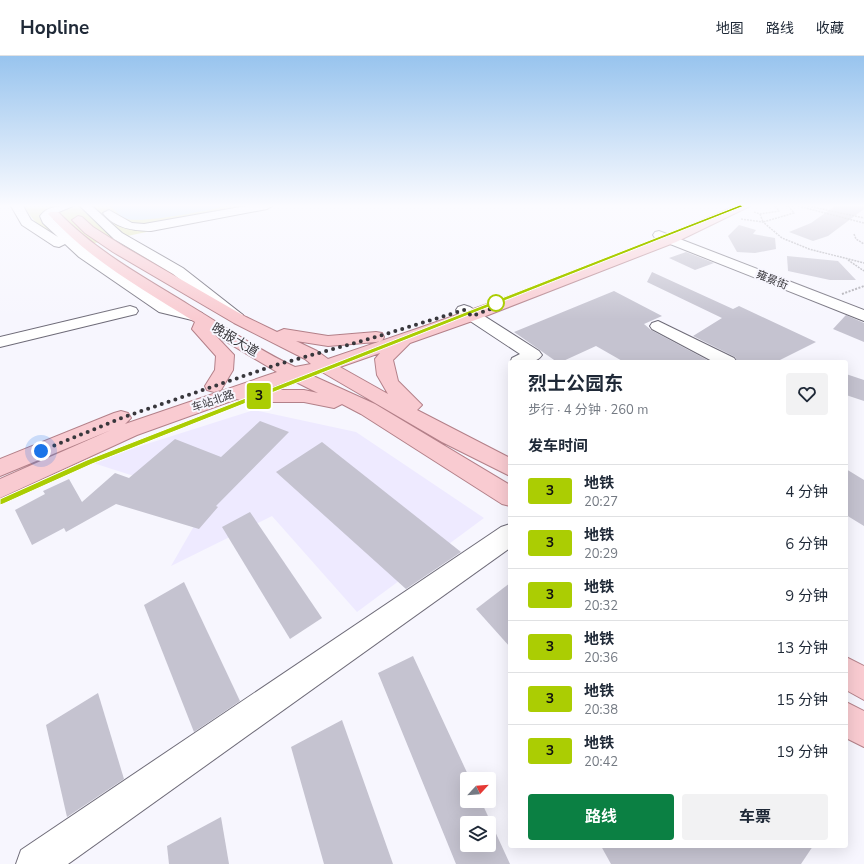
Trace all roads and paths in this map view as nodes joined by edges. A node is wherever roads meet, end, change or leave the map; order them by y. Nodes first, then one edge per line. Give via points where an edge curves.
1 (84, 244) edge
2 (110, 244) edge
3 (131, 244) edge
4 (138, 244) edge
5 (648, 244) edge
6 (682, 244) edge
7 (797, 244) edge
8 (139, 248) junction
9 (845, 258) junction
10 (864, 263) edge
11 (864, 271) edge
12 (130, 311) dead end
13 (468, 313) junction
14 (864, 316) edge
15 (198, 317) junction
16 (240, 320) junction
17 (658, 326) dead end
18 (265, 333) junction
19 (376, 337) junction
20 (406, 338) junction
21 (0, 342) edge
22 (311, 355) junction
23 (522, 360) edge
24 (724, 360) edge
25 (276, 365) junction
26 (325, 366) junction
27 (293, 373) junction
28 (214, 386) junction
29 (193, 408) junction
30 (368, 409) junction
31 (449, 437) junction
32 (508, 467) edge
33 (0, 468) edge
34 (0, 490) edge
35 (508, 496) edge
36 (508, 535) edge
37 (848, 673) edge
38 (864, 684) edge
39 (848, 719) edge
40 (864, 730) edge
41 (35, 864) edge

1 - 15 main road, 晚报大道 via 96,254
2 - 16 main road, 晚报大道
3 - 8 street
4 - 8 street
5 - 13 main road, 车站北路
6 - 14 street, 雍景街
7 - 9 path
8 - 16 street via 178,271
9 - 10 path
9 - 11 path
12 - 21 street
13 - 19 main road, 车站北路
13 - 20 main road, 车站北路
13 - 23 street via 533,355
15 - 25 main road, 晚报大道
15 - 28 main road via 200,329 225,355 224,370
16 - 18 main road, 晚报大道
17 - 24 street
18 - 19 main road via 328,341
18 - 22 main road, 晚报大道
19 - 22 main road, 车站北路
20 - 26 main road, 车站北路
20 - 31 main road via 384,359 384,373 390,386
22 - 25 main road, 车站北路
22 - 26 main road, 晚报大道
25 - 27 main road, 晚报大道
25 - 28 main road, 车站北路
26 - 27 main road, 车站北路
26 - 31 main road, 晚报大道
27 - 29 main road, 车站北路
27 - 30 main road, 晚报大道
28 - 33 main road, 车站北路 via 124,417
29 - 30 main road via 249,395 304,396
29 - 34 main road, 车站北路 via 130,430
30 - 35 main road, 晚报大道
31 - 32 main road, 晚报大道
36 - 41 street
37 - 38 main road
39 - 40 main road

